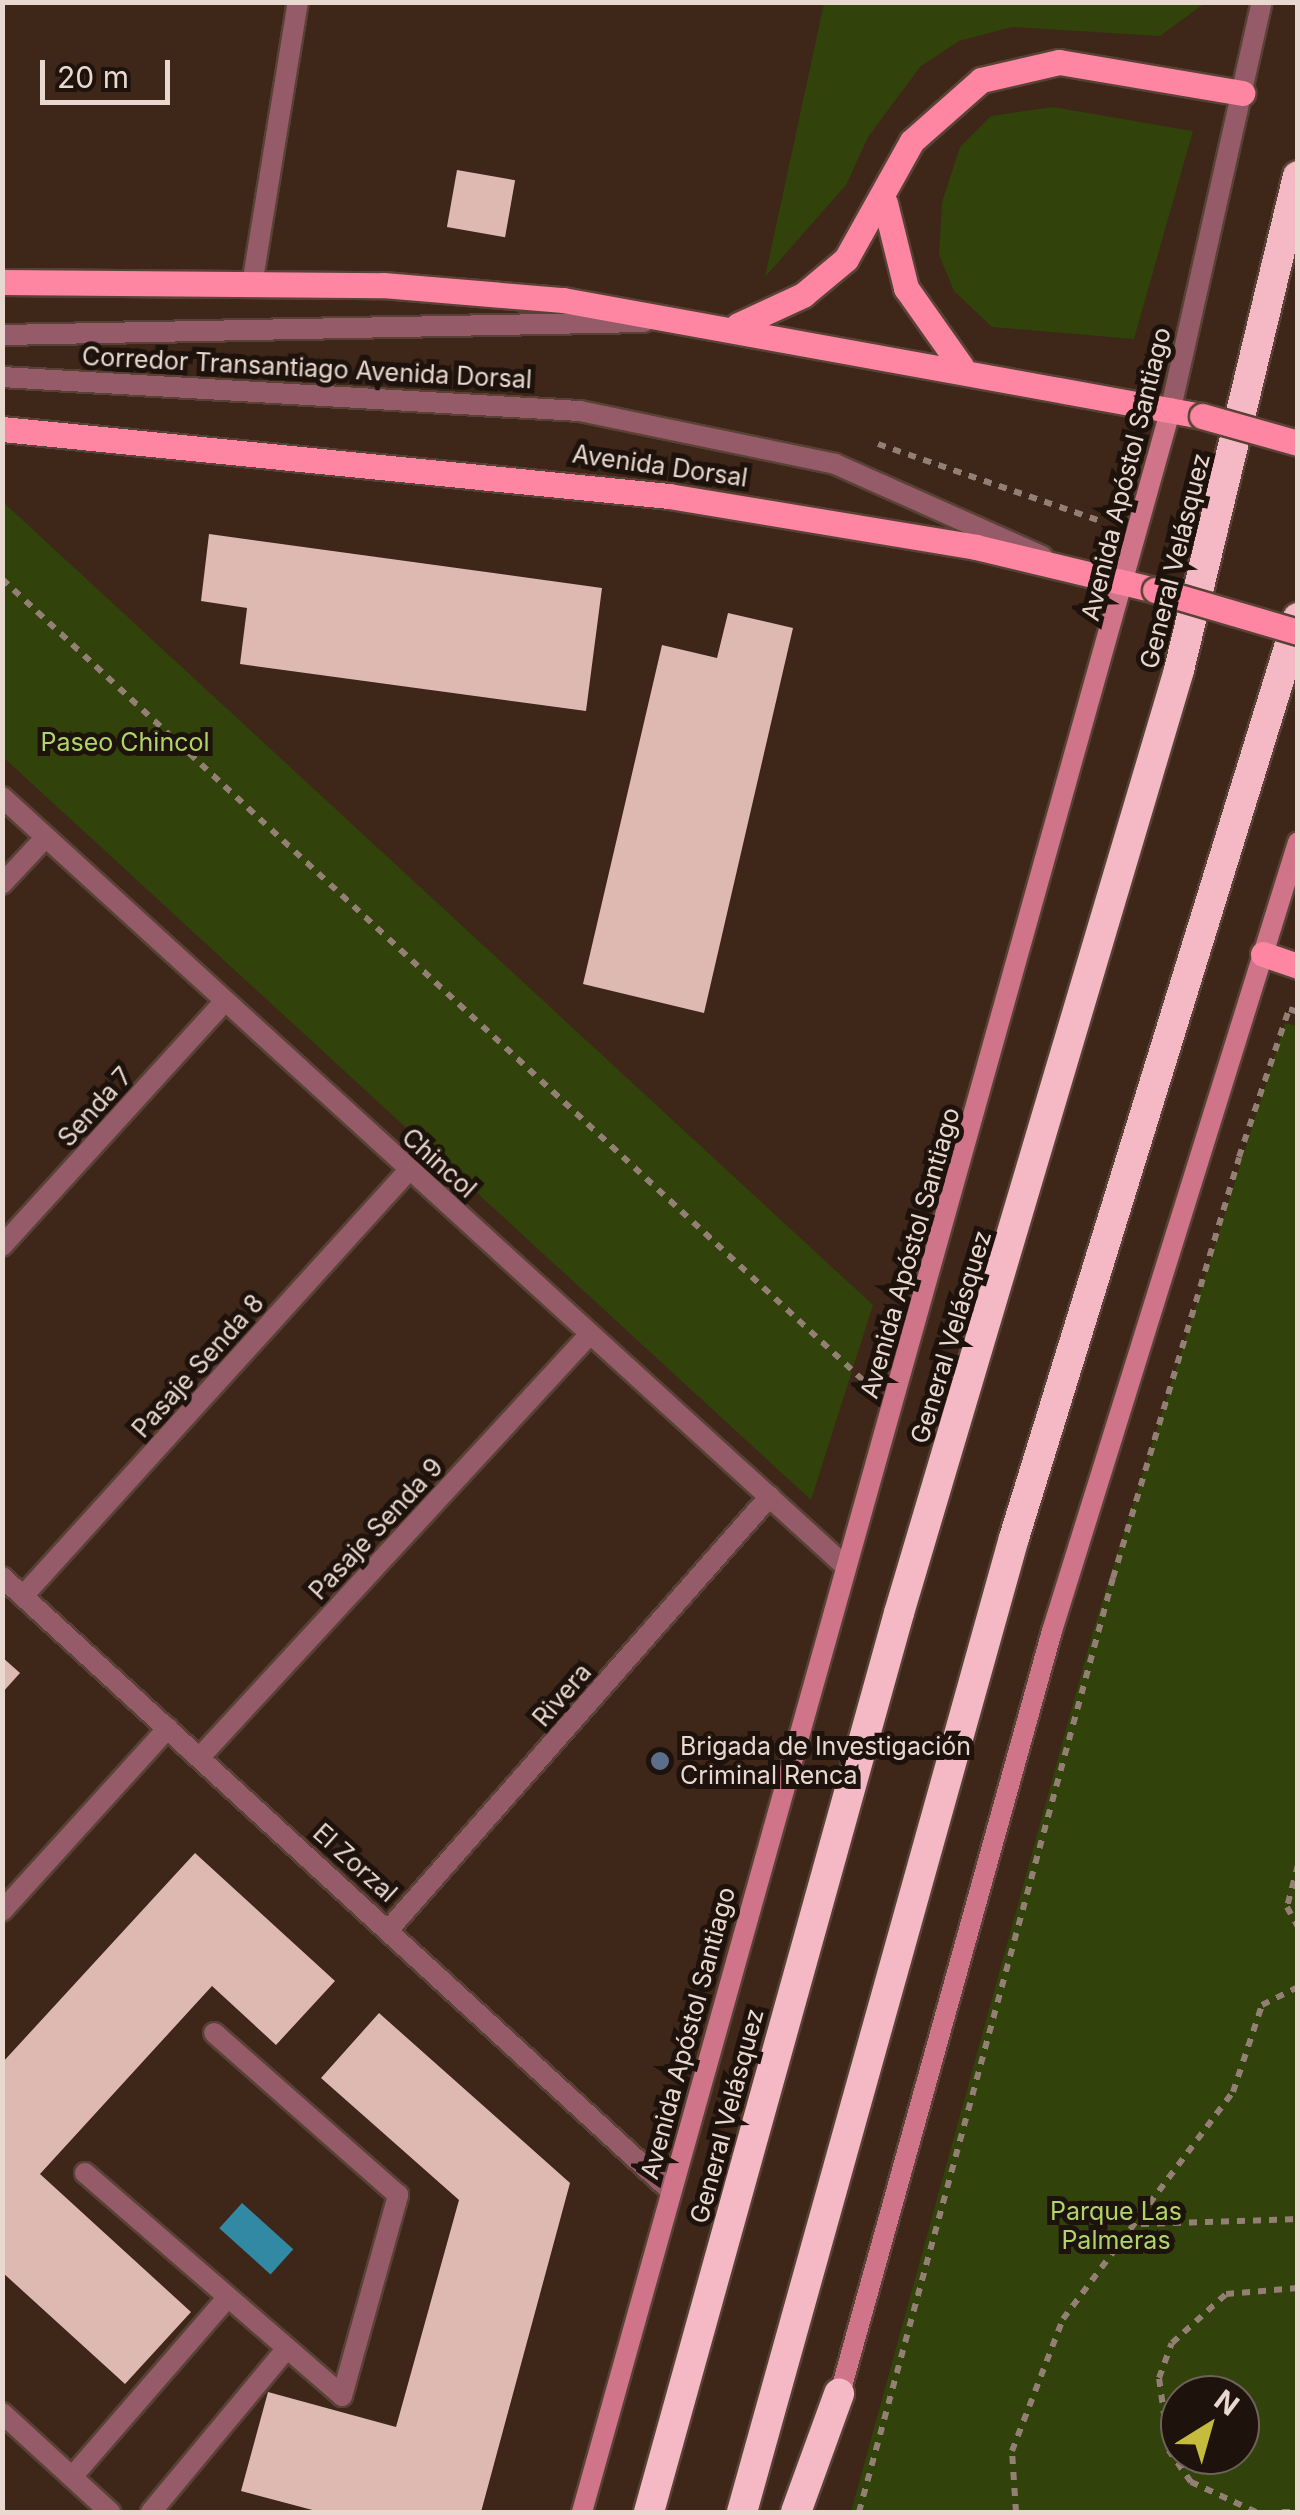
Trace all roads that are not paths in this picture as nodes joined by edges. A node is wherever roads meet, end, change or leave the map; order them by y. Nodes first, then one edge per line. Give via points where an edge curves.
1 (298, 2) edge
2 (1262, 2) edge
3 (1242, 94) junction
4 (1298, 176) edge
5 (885, 203) junction
6 (2, 282) edge
7 (252, 284) junction
8 (701, 321) junction
9 (738, 325) junction
10 (2, 335) edge
11 (961, 366) junction
12 (2, 377) edge
13 (1171, 408) junction
14 (2, 429) edge
15 (1298, 443) edge
16 (1062, 565) junction
17 (1126, 584) junction
18 (1298, 618) edge
19 (1298, 632) edge
20 (2, 797) edge
21 (46, 837) junction
22 (1298, 842) edge
23 (2, 884) edge
24 (1263, 954) junction
25 (1298, 966) edge
26 (226, 1001) junction
27 (409, 1170) junction
28 (2, 1246) edge
29 (590, 1334) junction
30 (770, 1496) junction
31 (844, 1565) junction
32 (2, 1578) edge
33 (24, 1596) junction
34 (168, 1728) junction
35 (200, 1757) junction
36 (2, 1911) edge
37 (390, 1928) junction
38 (214, 2033) dead end
39 (85, 2174) dead end
40 (671, 2191) junction
41 (228, 2297) junction
42 (286, 2348) junction
43 (839, 2394) junction
44 (2, 2413) edge
45 (72, 2477) junction
46 (110, 2512) edge
47 (151, 2512) edge
48 (582, 2512) edge
49 (649, 2512) edge
50 (742, 2512) edge
51 (796, 2512) edge
52 (809, 2512) edge

1 - 7 street
2 - 3 street, Avenida Apóstol Santiago
3 - 5 main road via 1086,65 1006,70 933,115
3 - 13 street, Avenida Apóstol Santiago
4 - 49 highway, General Velásquez via 1179,670 899,1613
5 - 9 main road via 820,282
5 - 11 main road via 906,288
6 - 7 main road
7 - 8 main road via 474,291
8 - 9 main road
8 - 10 street, Corredor Transantiago Avenida Dorsal
9 - 11 main road
11 - 13 main road
12 - 16 street, Corredor Transantiago Avenida Dorsal via 504,400 752,441 896,486
13 - 15 main road, bridge
13 - 17 main road, Avenida Apóstol Santiago
14 - 16 main road, Avenida Dorsal via 670,496
16 - 17 main road, Avenida Dorsal
17 - 19 main road, Avenida Dorsal, bridge
17 - 31 main road, Avenida Apóstol Santiago
18 - 50 highway via 1014,1538
20 - 21 street, Chincol
21 - 23 street
21 - 26 street, Chincol
22 - 24 main road
24 - 25 main road
24 - 43 main road via 1052,1631
26 - 27 street, Chincol
26 - 28 street, Senda 7
27 - 29 street, Chincol
27 - 33 street, Pasaje Senda 8
29 - 30 street, Chincol
29 - 35 street, Pasaje Senda 9
30 - 31 street, Chincol
30 - 37 street, Rivera
31 - 40 main road, Avenida Apóstol Santiago
32 - 33 street, El Zorzal
33 - 34 street, El Zorzal
34 - 35 street, El Zorzal
34 - 36 street
35 - 37 street, El Zorzal
37 - 40 street, El Zorzal
38 - 42 street via 398,2195 342,2396
39 - 41 street
40 - 48 main road, Avenida Apóstol Santiago
41 - 42 street
41 - 45 street
42 - 47 street
43 - 51 highway
43 - 52 main road
44 - 45 street
45 - 46 street

